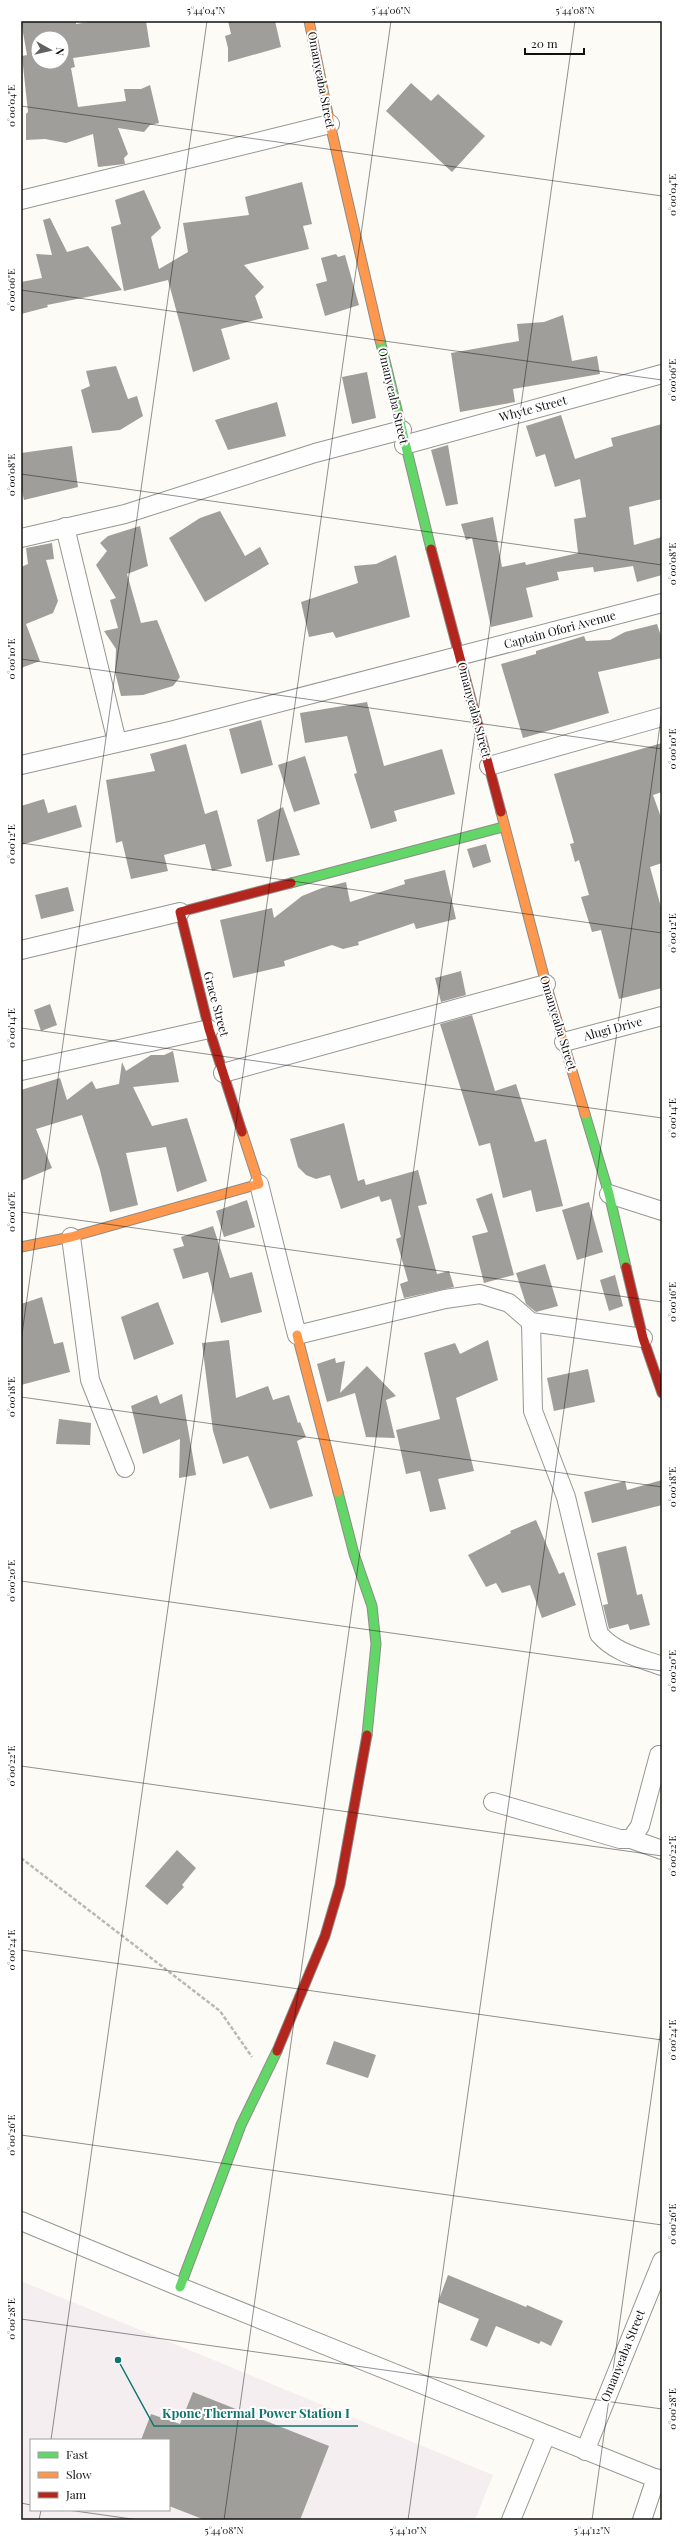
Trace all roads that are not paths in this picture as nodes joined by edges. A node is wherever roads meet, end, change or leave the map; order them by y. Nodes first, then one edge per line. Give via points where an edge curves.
1 (309, 21) edge
2 (330, 124) junction
3 (21, 200) edge
4 (662, 374) edge
5 (403, 437) junction
6 (65, 527) junction
7 (21, 538) edge
8 (662, 603) edge
9 (459, 656) junction
10 (662, 717) edge
11 (117, 742) junction
12 (21, 765) edge
13 (489, 766) junction
14 (503, 827) junction
15 (180, 912) junction
16 (21, 950) edge
17 (546, 984) junction
18 (662, 1016) edge
19 (209, 1029) junction
20 (564, 1042) junction
21 (21, 1071) edge
22 (223, 1074) junction
23 (259, 1184) junction
24 (609, 1194) junction
25 (662, 1211) edge
26 (71, 1237) junction
27 (21, 1247) edge
28 (531, 1322) junction
29 (297, 1335) junction
30 (644, 1338) junction
31 (662, 1393) edge
32 (125, 1468) dead end
33 (662, 1666) edge
34 (659, 1755) dead end
35 (493, 1802) dead end
36 (631, 1839) junction
37 (662, 1850) edge
38 (21, 2221) edge
39 (662, 2260) edge
40 (180, 2287) junction
41 (546, 2435) junction
42 (585, 2451) junction
43 (659, 2479) edge
44 (511, 2520) edge
45 (642, 2520) edge

1 - 2 street, Omanyeaba Street
2 - 3 street
2 - 5 street, Omanyeaba Street
4 - 5 street, Whyte Street
5 - 6 street, Whyte Street via 315,453 125,514
5 - 9 street, Omanyeaba Street
6 - 7 street, Whyte Street
6 - 11 street
8 - 9 street, Captain Ofori Avenue
9 - 11 street, Captain Ofori Avenue via 174,730
9 - 13 street, Omanyeaba Street
10 - 13 street
11 - 12 street, Captain Ofori Avenue
13 - 14 street, Omanyeaba Street
14 - 15 street
14 - 17 street, Omanyeaba Street
15 - 16 street
15 - 19 street, Grace Street
17 - 20 street, Omanyeaba Street
17 - 22 street
18 - 20 street, Alugi Drive
19 - 21 street
19 - 22 street, Grace Street
20 - 24 street, Omanyeaba Street
22 - 23 street, Grace Street
23 - 26 street
23 - 29 street
24 - 25 street
24 - 30 street, Omanyeaba Street
26 - 27 street
26 - 32 street via 90,1380
28 - 29 street via 509,1303 480,1294 445,1299
28 - 30 street
28 - 33 street via 534,1411 566,1497 600,1634 607,1644 617,1650
29 - 40 street via 354,1554 372,1606 376,1644 364,1753 340,1885 325,1936 306,1986 241,2125
30 - 31 street, Omanyeaba Street
34 - 36 street via 640,1826
35 - 36 street via 620,1839
36 - 37 street
38 - 40 street
39 - 42 street, Omanyeaba Street
40 - 41 street
41 - 42 street
41 - 44 street
42 - 43 street
43 - 45 street

